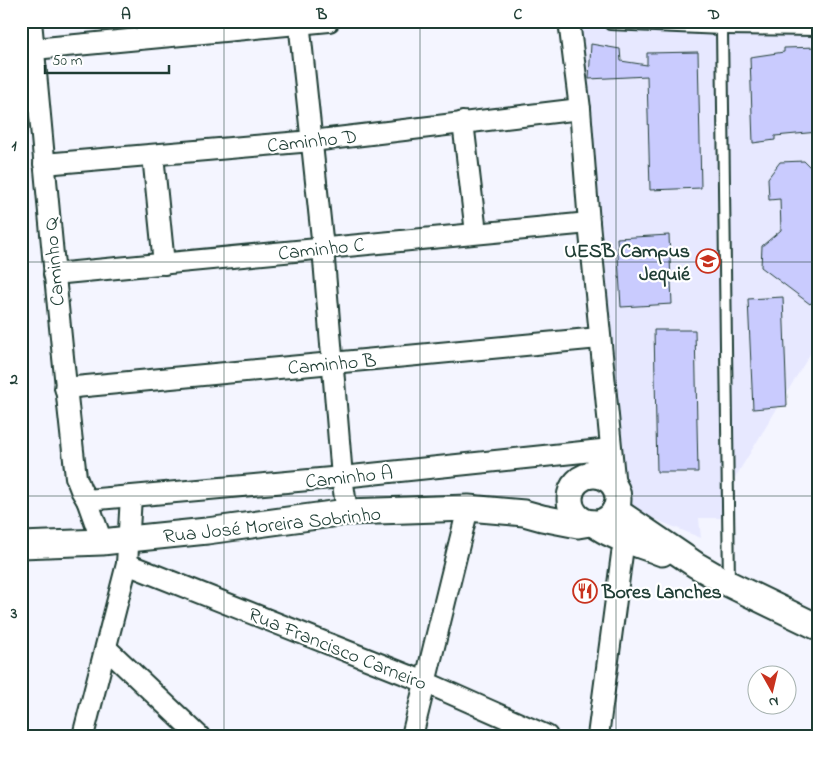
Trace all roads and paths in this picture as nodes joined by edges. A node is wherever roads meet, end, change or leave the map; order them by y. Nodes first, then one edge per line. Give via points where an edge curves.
1 (31, 21) edge
2 (329, 21) edge
3 (570, 21) edge
4 (299, 23) edge
5 (610, 24) dead end
6 (722, 29) junction
7 (818, 30) edge
8 (34, 49) junction
9 (580, 109) junction
10 (463, 122) junction
11 (312, 141) junction
12 (153, 155) junction
13 (44, 164) junction
14 (589, 223) junction
15 (476, 233) junction
16 (323, 248) junction
17 (164, 264) junction
18 (54, 274) junction
19 (600, 338) junction
20 (332, 363) junction
21 (65, 388) junction
22 (611, 451) junction
23 (342, 477) junction
24 (580, 483) junction
25 (131, 496) junction
26 (88, 500) junction
27 (468, 508) junction
28 (347, 512) junction
29 (524, 513) junction
30 (621, 514) junction
31 (592, 523) junction
32 (129, 539) junction
33 (102, 542) junction
34 (21, 545) edge
35 (127, 564) junction
36 (729, 584) junction
37 (818, 627) edge
38 (106, 648) junction
39 (424, 682) junction
40 (83, 736) edge
41 (199, 736) edge
42 (412, 736) edge
43 (548, 736) edge
44 (598, 736) edge

1 - 8 street, Caminho Q
2 - 4 street
3 - 9 street
4 - 8 street
4 - 11 street
5 - 6 lane
6 - 7 lane
6 - 36 lane
8 - 13 street, Caminho Q
9 - 10 street, Caminho D
9 - 14 street
10 - 11 street, Caminho D
10 - 15 street
11 - 12 street, Caminho D
11 - 16 street
12 - 13 street, Caminho D
12 - 17 street
13 - 18 street, Caminho Q
14 - 15 street, Caminho C
14 - 19 street
15 - 16 street, Caminho C
16 - 17 street, Caminho C
16 - 20 street
17 - 18 street, Caminho C
18 - 21 street, Caminho Q
19 - 20 street, Caminho B
19 - 22 street
20 - 21 street, Caminho B
20 - 23 street
21 - 26 street, Caminho Q via 76,477
22 - 23 street, Caminho A
22 - 24 street
22 - 30 street
23 - 25 street, Caminho A
23 - 28 street
24 - 29 street
24 - 30 street via 595,475 610,481
24 - 31 street via 570,498 571,506 582,520
25 - 26 street, Caminho A
25 - 32 street
26 - 33 street, Caminho Q
27 - 28 street, Rua José Moreira Sobrinho
27 - 29 street, Rua José Moreira Sobrinho
27 - 39 street
28 - 32 street, Rua José Moreira Sobrinho
29 - 31 street, Rua José Moreira Sobrinho via 578,525
30 - 31 street via 604,530
30 - 36 street
30 - 44 street
32 - 33 street, Rua José Moreira Sobrinho
32 - 35 street
33 - 34 street, Rua José Moreira Sobrinho
35 - 38 street
35 - 39 street, Rua Francisco Carneiro
36 - 37 street
38 - 40 street
38 - 41 street
39 - 42 street
39 - 43 street, Rua Francisco Carneiro

